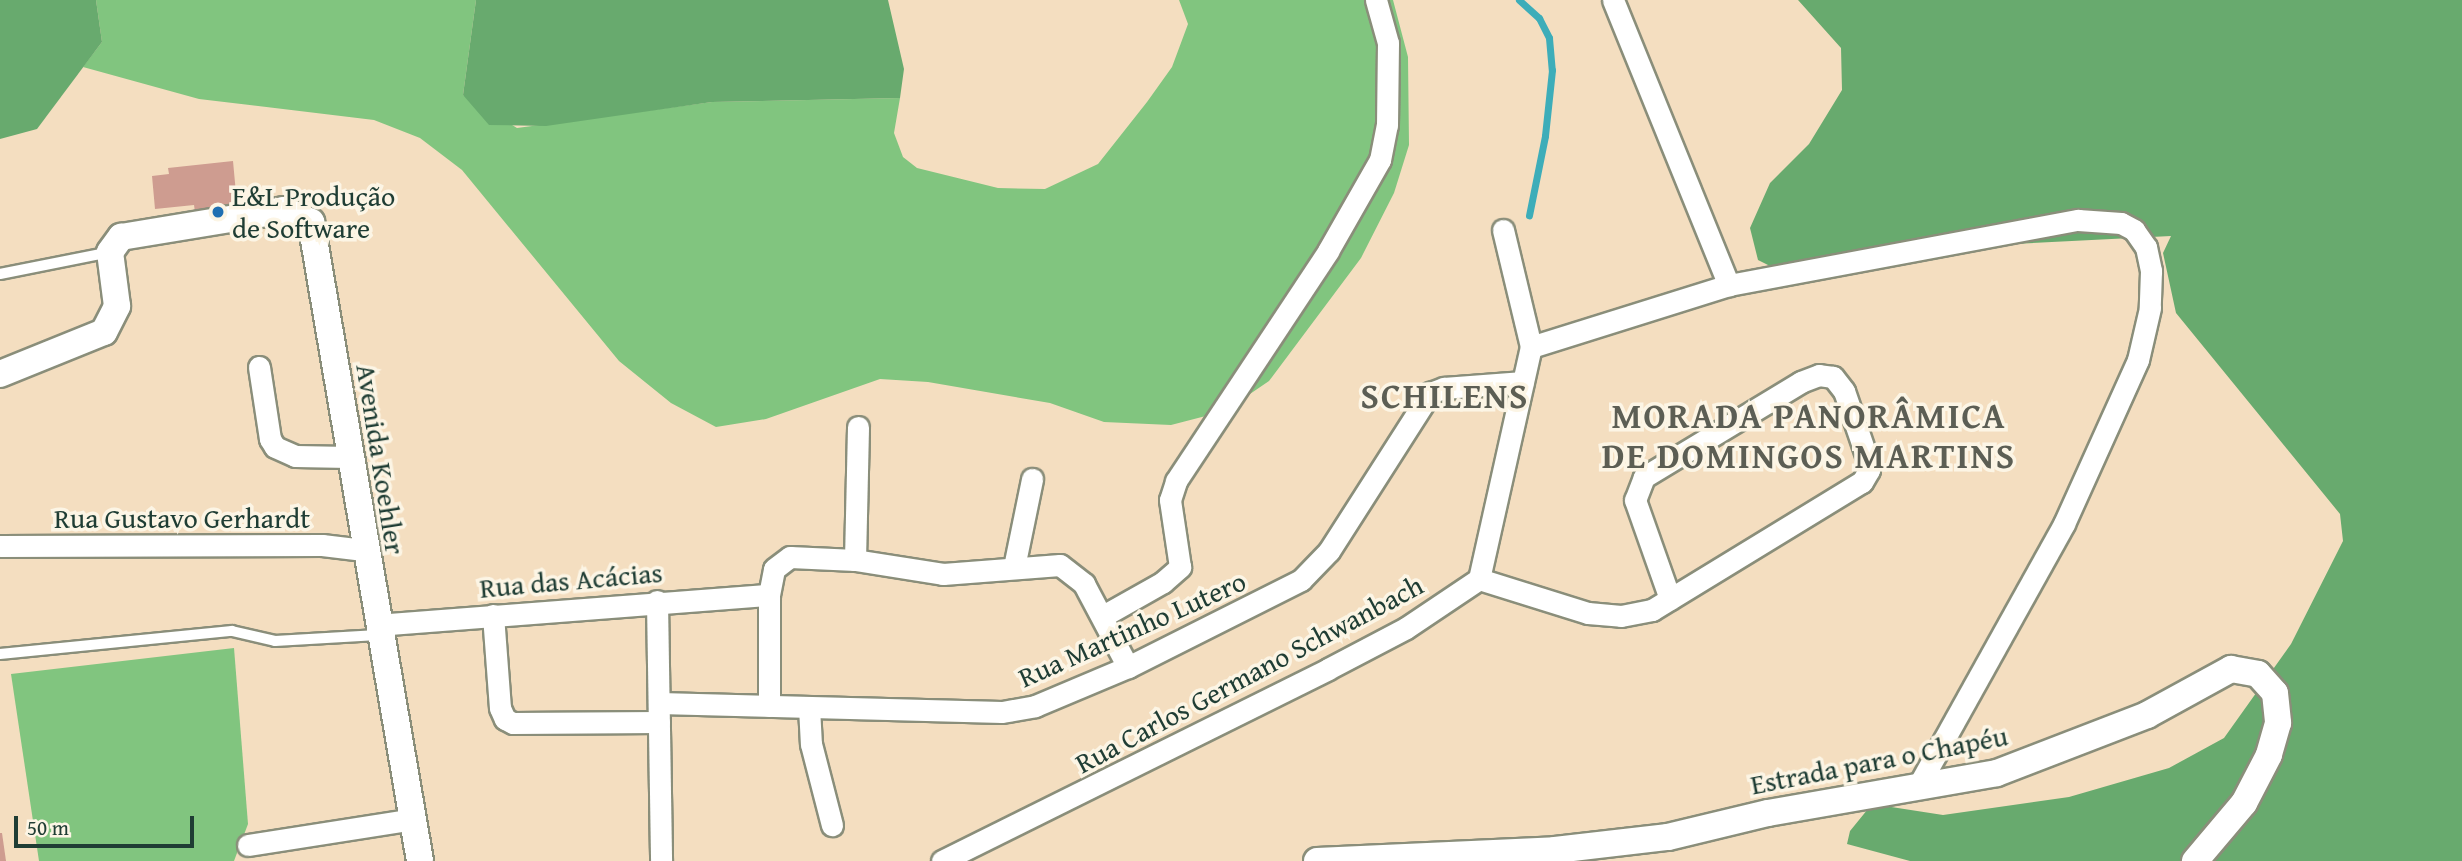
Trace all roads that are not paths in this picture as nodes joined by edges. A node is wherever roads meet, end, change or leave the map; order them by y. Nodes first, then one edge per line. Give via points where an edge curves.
1 (1376, 0) edge
2 (1613, 0) edge
3 (1503, 230) dead end
4 (110, 252) junction
5 (0, 274) edge
6 (1730, 285) junction
7 (1531, 347) junction
8 (259, 367) dead end
9 (0, 374) edge
10 (1523, 382) junction
11 (858, 427) dead end
12 (349, 457) junction
13 (1032, 479) dead end
14 (0, 546) edge
15 (364, 550) junction
16 (855, 560) junction
17 (1014, 567) junction
18 (1479, 579) junction
19 (769, 595) junction
20 (1671, 599) junction
21 (657, 601) junction
22 (493, 615) junction
23 (1102, 616) junction
24 (377, 630) junction
25 (0, 654) edge
26 (1128, 667) junction
27 (769, 706) junction
28 (809, 707) junction
29 (659, 712) junction
30 (1918, 786) junction
31 (414, 819) junction
32 (832, 825) dead end
33 (248, 845) dead end
34 (1461, 859) edge
35 (420, 861) edge
36 (661, 861) edge
37 (942, 861) edge
38 (1317, 861) edge
39 (2195, 861) edge

1 - 23 street via 1388,43 1387,125 1380,160 1328,251 1176,481 1170,500 1180,567 1163,582
2 - 6 street
3 - 7 street
4 - 5 lane
4 - 9 street via 117,306 104,332
4 - 12 street, Avenida Koehler via 121,237 284,210 311,222
6 - 7 street
6 - 30 street via 2078,220 2120,223 2134,230 2146,247 2150,308 2138,360 2064,524
7 - 10 street
8 - 12 street via 275,447 295,456
10 - 18 street
10 - 26 street, Rua Martinho Lutero via 1430,393 1317,567 1272,597
11 - 16 street
12 - 15 street, Avenida Koehler
13 - 17 street
14 - 15 street, Rua Gustavo Gerhardt via 322,545
15 - 24 street, Avenida Koehler
16 - 17 street via 943,574
16 - 19 street via 790,557 774,569
17 - 23 street via 1045,564 1068,568 1084,584
18 - 20 street via 1558,606 1599,614 1642,612
18 - 37 street, Rua Carlos Germano Schwanbach via 1384,640
19 - 21 street, Rua das Acácias
19 - 27 street
20 - 20 street via 1862,482 1869,470 1867,458 1844,391 1833,377 1819,375 1801,382 1644,477 1635,500
21 - 22 street, Rua das Acácias
21 - 29 street
22 - 24 street, Rua das Acácias
22 - 29 street, Rua Martinho Lutero via 500,708 505,719 513,723
23 - 26 street
24 - 25 lane via 275,641 232,631
24 - 31 street, Avenida Koehler
26 - 28 street, Rua Martinho Lutero via 1017,710
27 - 28 street, Rua Martinho Lutero
27 - 29 street, Rua Martinho Lutero
28 - 32 street via 811,744
29 - 36 street
30 - 34 street, Estrada para o Chapéu via 1668,837
30 - 39 street, Estrada para o Chapéu via 1997,773 2071,748 2147,715 2231,669 2258,674 2275,694 2278,723 2269,755 2244,803
31 - 33 street
31 - 35 street, Avenida Koehler
34 - 38 street, Estrada para o Chapéu

